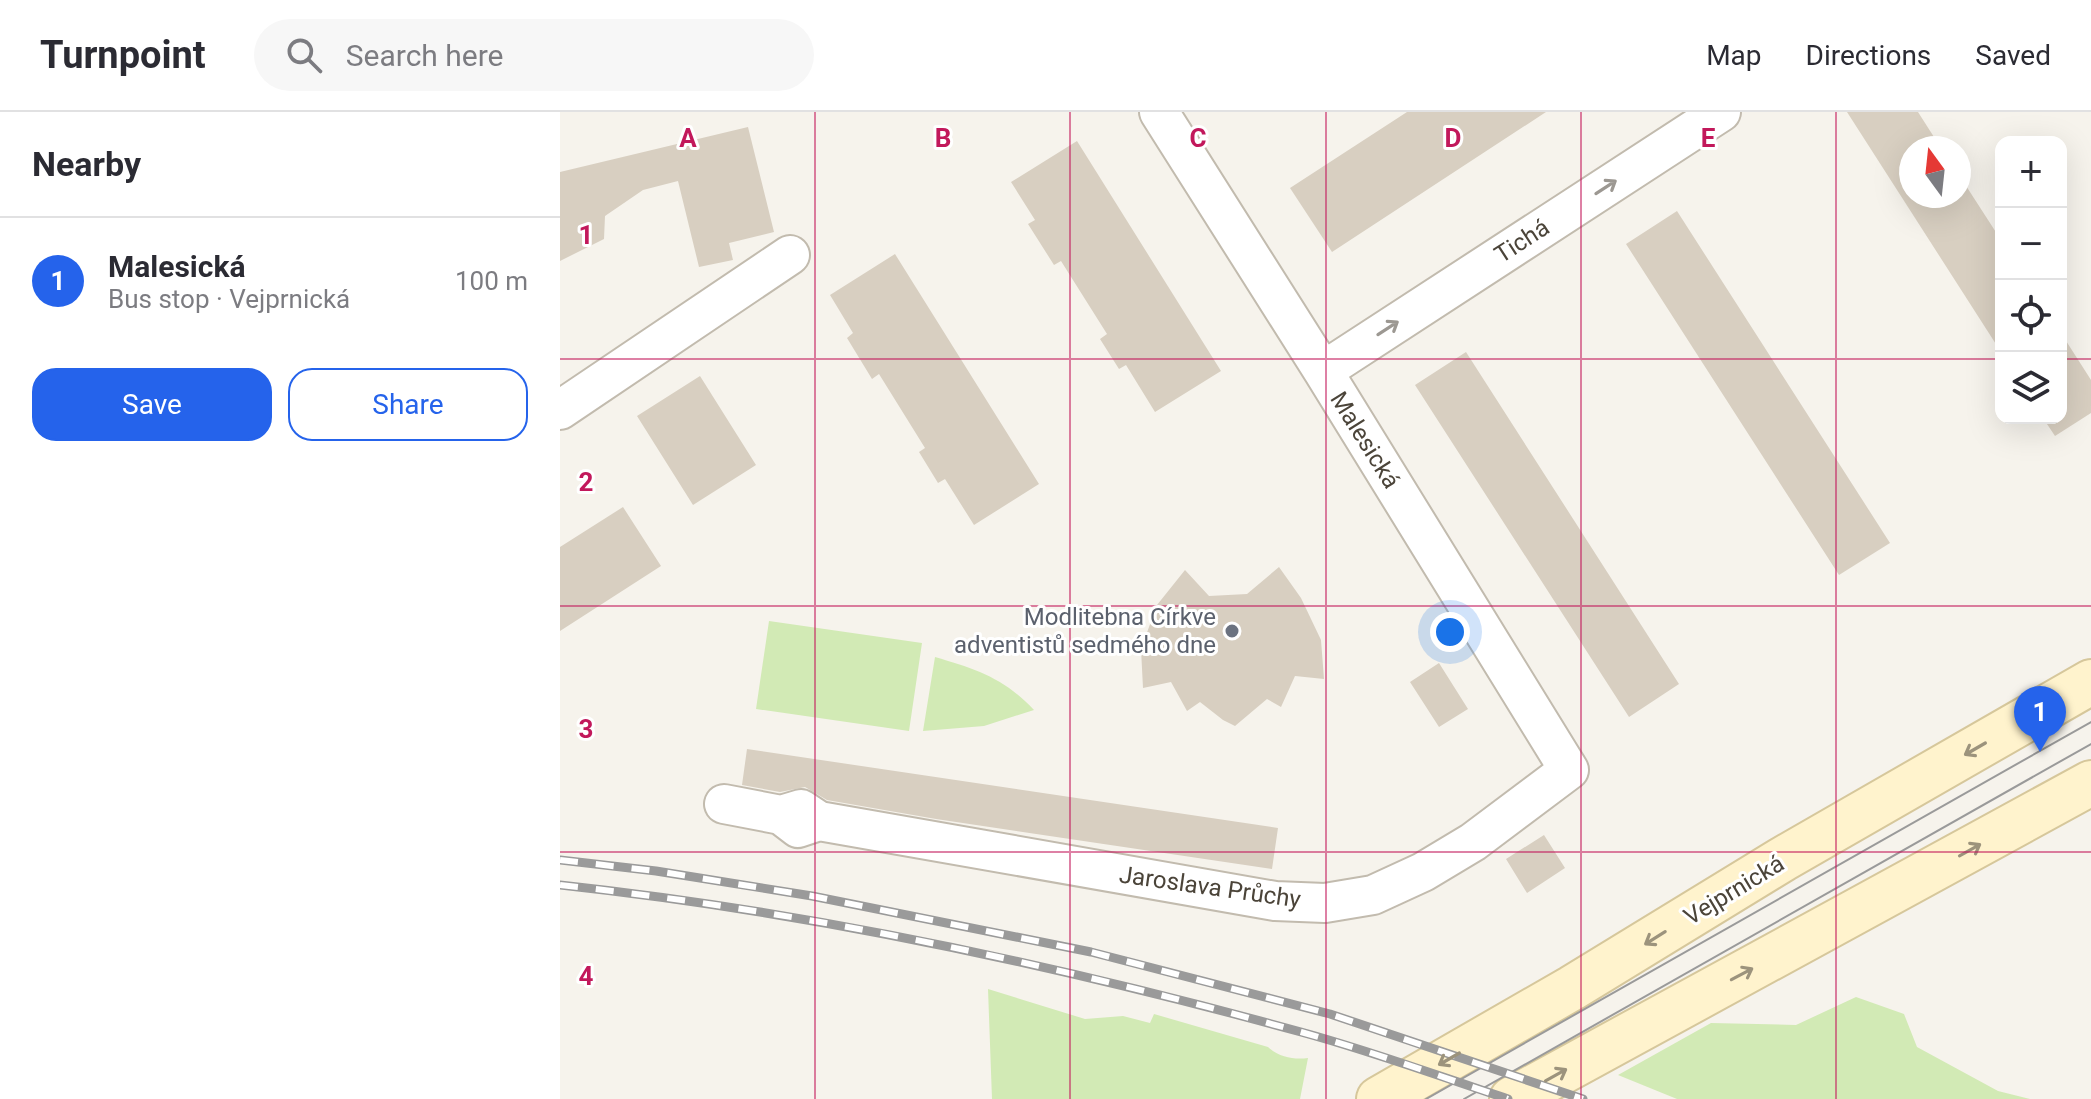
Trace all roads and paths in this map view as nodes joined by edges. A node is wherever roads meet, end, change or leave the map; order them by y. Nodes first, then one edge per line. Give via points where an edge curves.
1 (1159, 112) edge
2 (1721, 112) edge
3 (790, 255) dead end
4 (1323, 371) junction
5 (560, 410) edge
6 (2091, 682) edge
7 (1569, 770) joint
8 (2091, 783) edge
9 (724, 804) dead end
10 (1379, 1099) edge
11 (1512, 1099) edge

1 - 4 street, Malesická
4 -> 2 street, Tichá
3 - 5 street
4 - 7 street, Malesická
6 -> 10 main road, Vejprnická
7 - 9 street, Jaroslava Průchy via 1473,842 1423,872 1373,895 1325,903 1275,901 819,821 798,828 781,815
11 -> 8 main road

